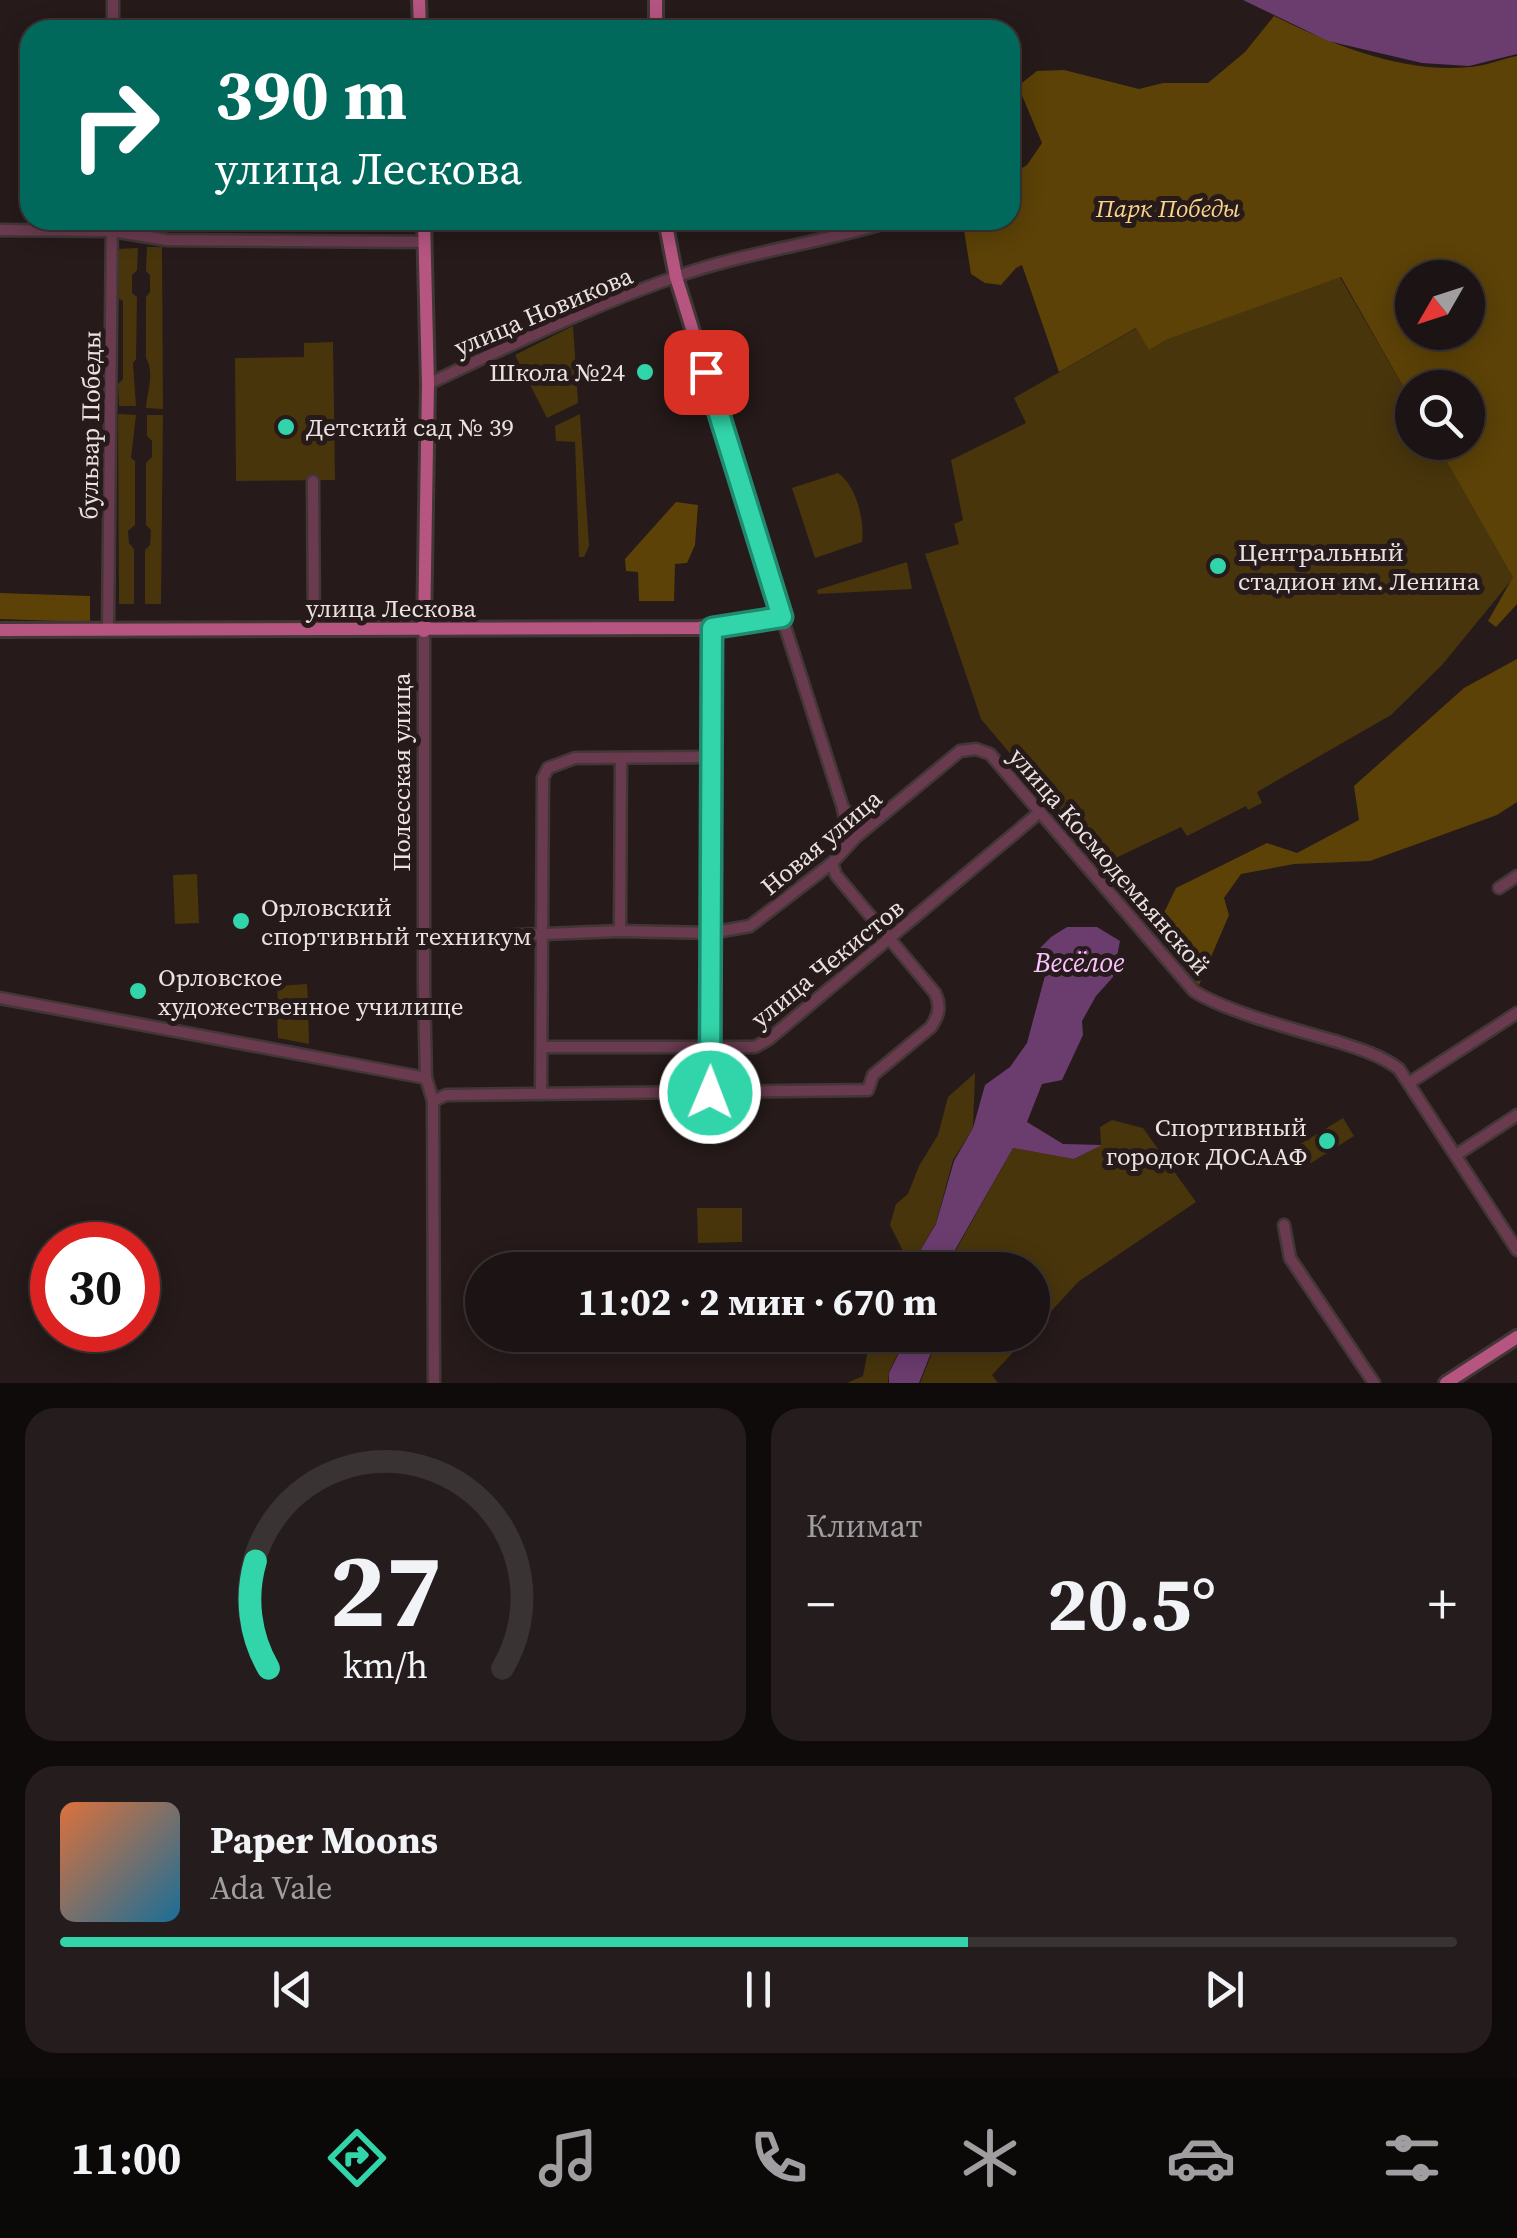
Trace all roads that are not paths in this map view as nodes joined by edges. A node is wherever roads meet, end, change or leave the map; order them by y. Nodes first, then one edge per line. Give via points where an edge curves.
1 (112, 230) edge
2 (128, 230) edge
3 (424, 230) edge
4 (667, 230) edge
5 (864, 230) edge
6 (424, 242) junction
7 (676, 277) junction
8 (428, 384) junction
9 (313, 480) dead end
10 (782, 617) junction
11 (712, 628) junction
12 (0, 630) edge
13 (108, 630) junction
14 (314, 630) junction
15 (424, 631) junction
16 (990, 754) joint
17 (712, 757) junction
18 (621, 758) junction
19 (842, 808) junction
20 (1040, 812) junction
21 (880, 817) junction
22 (835, 859) junction
23 (1517, 876) edge
24 (1499, 888) dead end
25 (620, 932) junction
26 (712, 932) junction
27 (543, 934) junction
28 (424, 939) junction
29 (888, 939) junction
30 (0, 998) edge
31 (1517, 1013) edge
32 (711, 1045) junction
33 (543, 1048) junction
34 (426, 1078) junction
35 (1409, 1083) junction
36 (710, 1093) junction
37 (542, 1094) junction
38 (433, 1101) junction
39 (1517, 1115) edge
40 (1456, 1156) junction
41 (1286, 1230) dead end
42 (1517, 1250) edge
43 (1517, 1337) edge
44 (434, 1383) edge
45 (1374, 1383) edge
46 (1446, 1383) edge

1 - 13 street, бульвар Победы
2 - 6 street via 167,240
3 - 6 main road, Полесская улица
4 - 7 main road
5 - 7 street, улица Новикова
6 - 8 main road, Полесская улица
7 - 8 street, улица Новикова via 587,309
7 - 10 main road
8 - 15 main road, Полесская улица
9 - 14 street
10 - 11 main road, улица Лескова
10 - 19 street
11 - 15 main road, улица Лескова
11 - 17 street
12 - 13 main road, улица Лескова
13 - 14 main road, улица Лескова
14 - 15 main road, улица Лескова
15 - 28 street, Полесская улица
16 - 20 street, улица Космодемьянской
16 - 21 street, Новая улица via 960,751
17 - 18 street
17 - 26 street
18 - 25 street
18 - 27 street via 564,759 542,778
19 - 21 street via 860,819
19 - 22 street
20 - 29 street, улица Чекистов
20 - 35 street, улица Космодемьянской via 1200,995 1389,1061
21 - 22 street, Новая улица
22 - 26 street, Новая улица via 750,926
22 - 29 street via 836,875
23 - 24 street
25 - 26 street, Новая улица
25 - 27 street, Новая улица
26 - 32 street
27 - 28 street, Новая улица
27 - 33 street
28 - 34 street, Полесская улица
29 - 32 street, улица Чекистов via 769,1039 755,1047
29 - 36 street via 936,993 939,1009 932,1027 873,1076 868,1090
30 - 34 street
31 - 35 street
32 - 33 street, улица Чекистов
32 - 36 street
33 - 37 street
34 - 38 street, Полесская улица
35 - 40 street
36 - 37 street
37 - 38 street
38 - 44 street, Полесская улица
39 - 40 street
40 - 42 street
41 - 45 street via 1290,1258
43 - 46 main road

